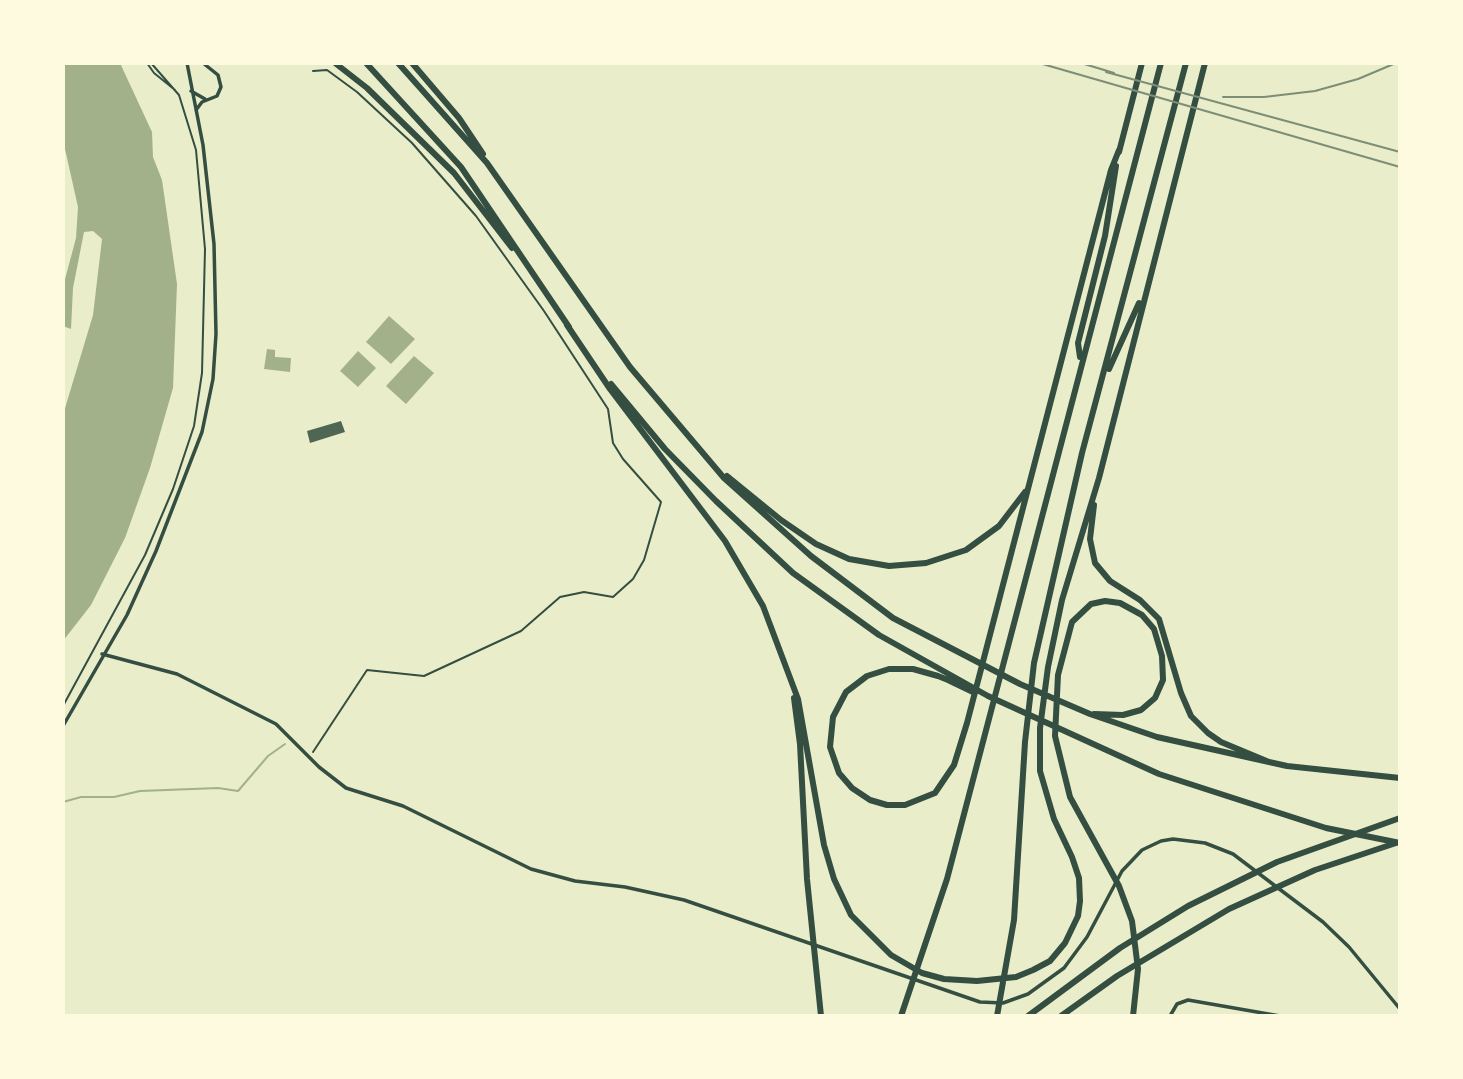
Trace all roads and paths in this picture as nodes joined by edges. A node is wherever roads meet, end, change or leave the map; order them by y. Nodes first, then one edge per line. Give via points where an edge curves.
1 (149, 63) edge
2 (187, 63) edge
3 (203, 63) edge
4 (335, 63) edge
5 (366, 63) edge
6 (398, 63) edge
7 (412, 63) edge
8 (1161, 63) edge
9 (1186, 63) edge
10 (1205, 63) edge
11 (1141, 67) edge
12 (313, 71) dead end
13 (191, 90) junction
14 (207, 100) junction
15 (195, 111) junction
16 (1119, 150) junction
17 (487, 163) junction
18 (1151, 270) junction
19 (538, 282) junction
20 (567, 325) junction
21 (1080, 363) junction
22 (1103, 380) junction
23 (704, 454) junction
24 (1099, 478) junction
25 (1029, 484) junction
26 (102, 654) junction
27 (792, 682) junction
28 (63, 706) edge
29 (1090, 714) junction
30 (63, 726) edge
31 (1086, 741) junction
32 (310, 757) junction
33 (1270, 763) junction
34 (1400, 778) edge
35 (1400, 818) edge
36 (1400, 842) edge
37 (1400, 1009) edge
38 (821, 1016) edge
39 (901, 1016) edge
40 (997, 1016) edge
41 (1028, 1016) edge
42 (1061, 1016) edge
43 (1133, 1016) edge
44 (1170, 1016) edge
45 (1280, 1016) edge

1 - 28 path via 176,89 196,150 206,324 194,426 145,555
2 - 13 street
3 - 14 street via 221,82 218,94
4 - 19 highway via 368,88 454,173
5 - 19 highway via 461,167
6 - 17 highway
7 - 17 highway via 459,118
8 - 21 highway
9 - 22 highway
10 - 18 highway
11 - 16 highway
12 - 32 path via 327,70 357,92 412,143 476,216 608,409 613,443 623,459 661,502 644,560 633,579 613,597 584,592 560,597 522,631 424,676 366,670
13 - 14 street
13 - 15 street
14 - 15 street
15 - 26 street via 215,257 213,379 202,432 156,551 127,615
16 - 21 highway via 1105,236 1079,343
16 - 25 highway
17 - 23 highway via 630,367
18 - 22 highway via 1134,318
18 - 24 highway
19 - 20 highway
20 - 27 highway via 735,555 763,606
20 - 31 highway via 665,449 793,573 878,635 988,696
21 - 39 highway via 947,879
22 - 40 highway via 1034,663 1018,873 1008,967
23 - 25 highway via 765,508 816,544 849,559 889,566 926,563 966,550 1013,512
23 - 29 highway via 756,510 893,618 978,664
24 - 27 highway via 1062,600 1048,667 1039,750 1046,798 1079,878 1080,901 1072,930 1050,961 1016,977 960,981 922,973 891,955 861,927 834,879 824,845
24 - 33 highway via 1090,539 1095,563 1110,581 1159,619 1186,706 1199,725 1221,741
25 - 31 highway via 988,639 967,723 946,781 914,804 887,805 863,797 843,779 831,754 831,724 842,698 867,676 896,668 937,676
26 - 30 street
26 - 32 street via 177,674 276,724
27 - 38 highway
29 - 33 highway via 1168,740
29 - 43 highway via 1135,712 1159,692 1163,656 1149,622 1121,603 1105,601 1086,607 1069,629 1055,704 1057,748 1070,797 1107,863 1132,921 1138,969
31 - 36 highway via 1159,774 1326,828
32 - 37 street via 346,788 403,806 531,869 684,900 963,998 1003,1003 1028,994 1063,968 1087,937 1122,871 1142,850 1161,841 1189,840 1233,854 1299,904 1349,947
33 - 34 highway
35 - 41 highway via 1286,858 1188,906 1112,953
36 - 42 highway via 1315,870 1229,909 1126,970
44 - 45 street via 1177,1004 1188,1000

